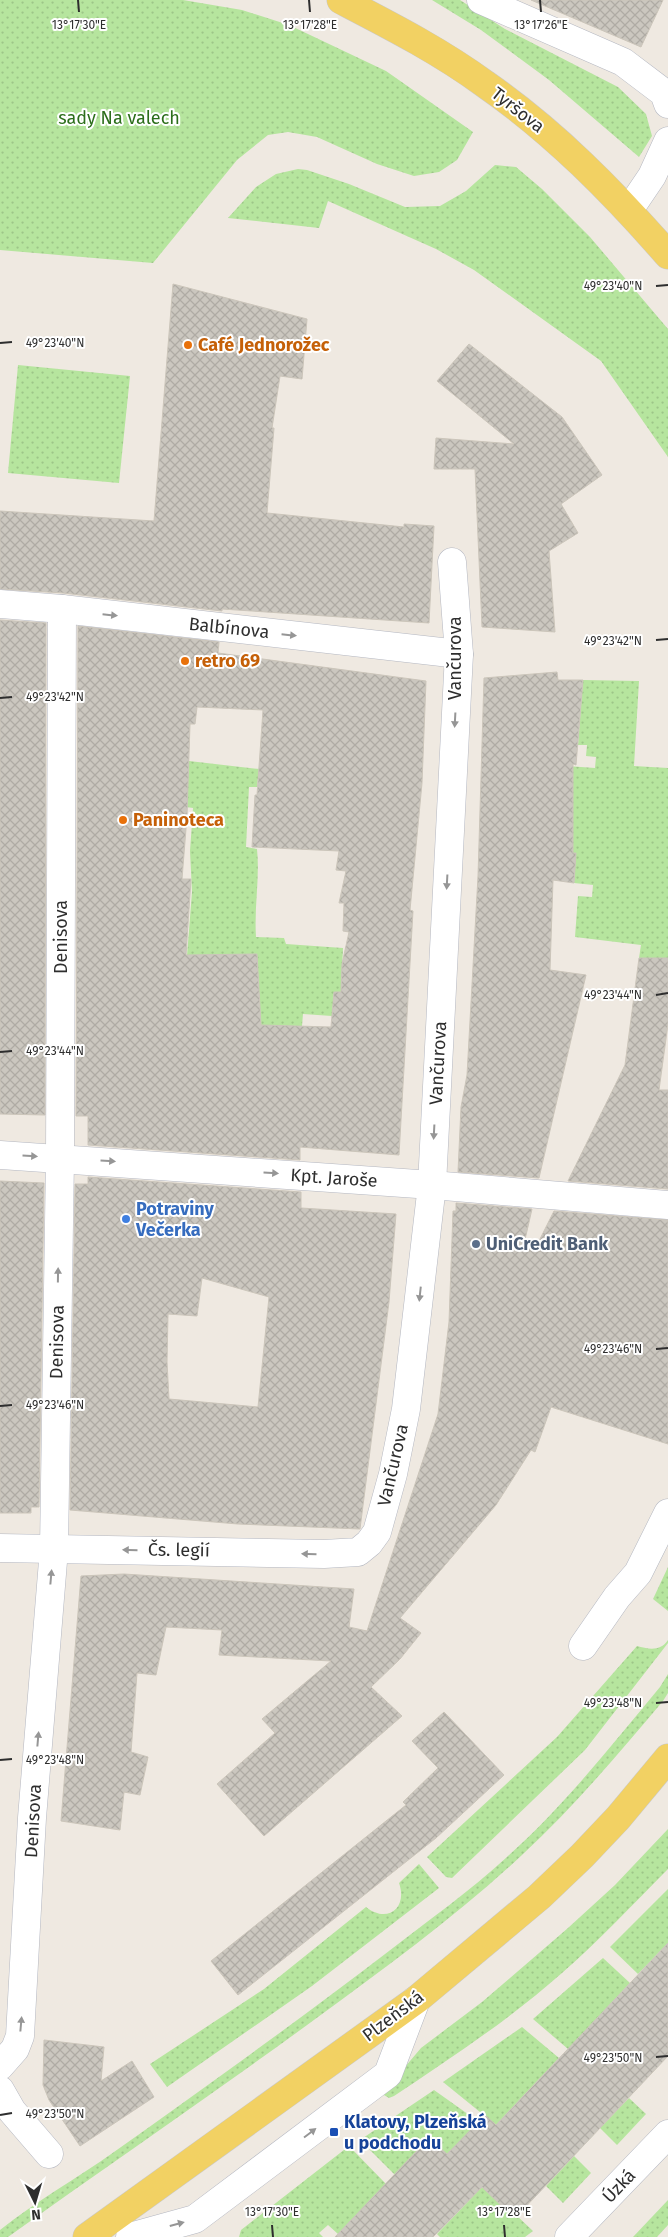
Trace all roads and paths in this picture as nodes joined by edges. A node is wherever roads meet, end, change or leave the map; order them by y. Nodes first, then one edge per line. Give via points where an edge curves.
1 (341, 0) edge
2 (481, 0) edge
3 (668, 104) edge
4 (668, 141) edge
5 (629, 210) junction
6 (668, 255) edge
7 (452, 562) dead end
8 (0, 604) edge
9 (62, 609) junction
10 (458, 654) junction
11 (0, 1155) edge
12 (60, 1158) junction
13 (432, 1185) junction
14 (668, 1206) edge
15 (668, 1513) edge
16 (0, 1548) edge
17 (54, 1549) junction
18 (358, 1552) joint
19 (583, 1646) dead end
20 (668, 1758) edge
21 (416, 2000) junction
22 (0, 2066) edge
23 (0, 2090) edge
24 (668, 2134) edge
25 (49, 2154) dead end
26 (87, 2237) edge
27 (130, 2237) edge
28 (569, 2237) edge

1 - 5 main road, Tyršova via 417,40 485,83 554,138
2 - 3 street via 623,62 664,92
4 - 5 street via 652,176
5 - 6 main road, Tyršova
7 - 10 street, Vančurova
8 - 9 street, Balbínova
9 -> 10 street, Balbínova
9 - 12 street, Denisova
10 -> 13 street, Vančurova
11 -> 12 street, Kpt. Jaroše
12 -> 13 street, Kpt. Jaroše
17 -> 12 street, Denisova
13 - 14 street, Kpt. Jaroše
13 -> 18 street, Vančurova via 406,1409 377,1532
15 - 19 street via 638,1573
16 - 17 street, Čs. legií
18 -> 17 street, Čs. legií
22 -> 17 street, Denisova via 15,2049 20,2036 32,1818
20 - 21 main road, Plzeňská via 582,1856 539,1897
21 - 26 main road, Plzeňská
27 -> 21 street via 195,2219 388,2074
23 - 25 street via 12,2111
24 - 28 street, Úzká

